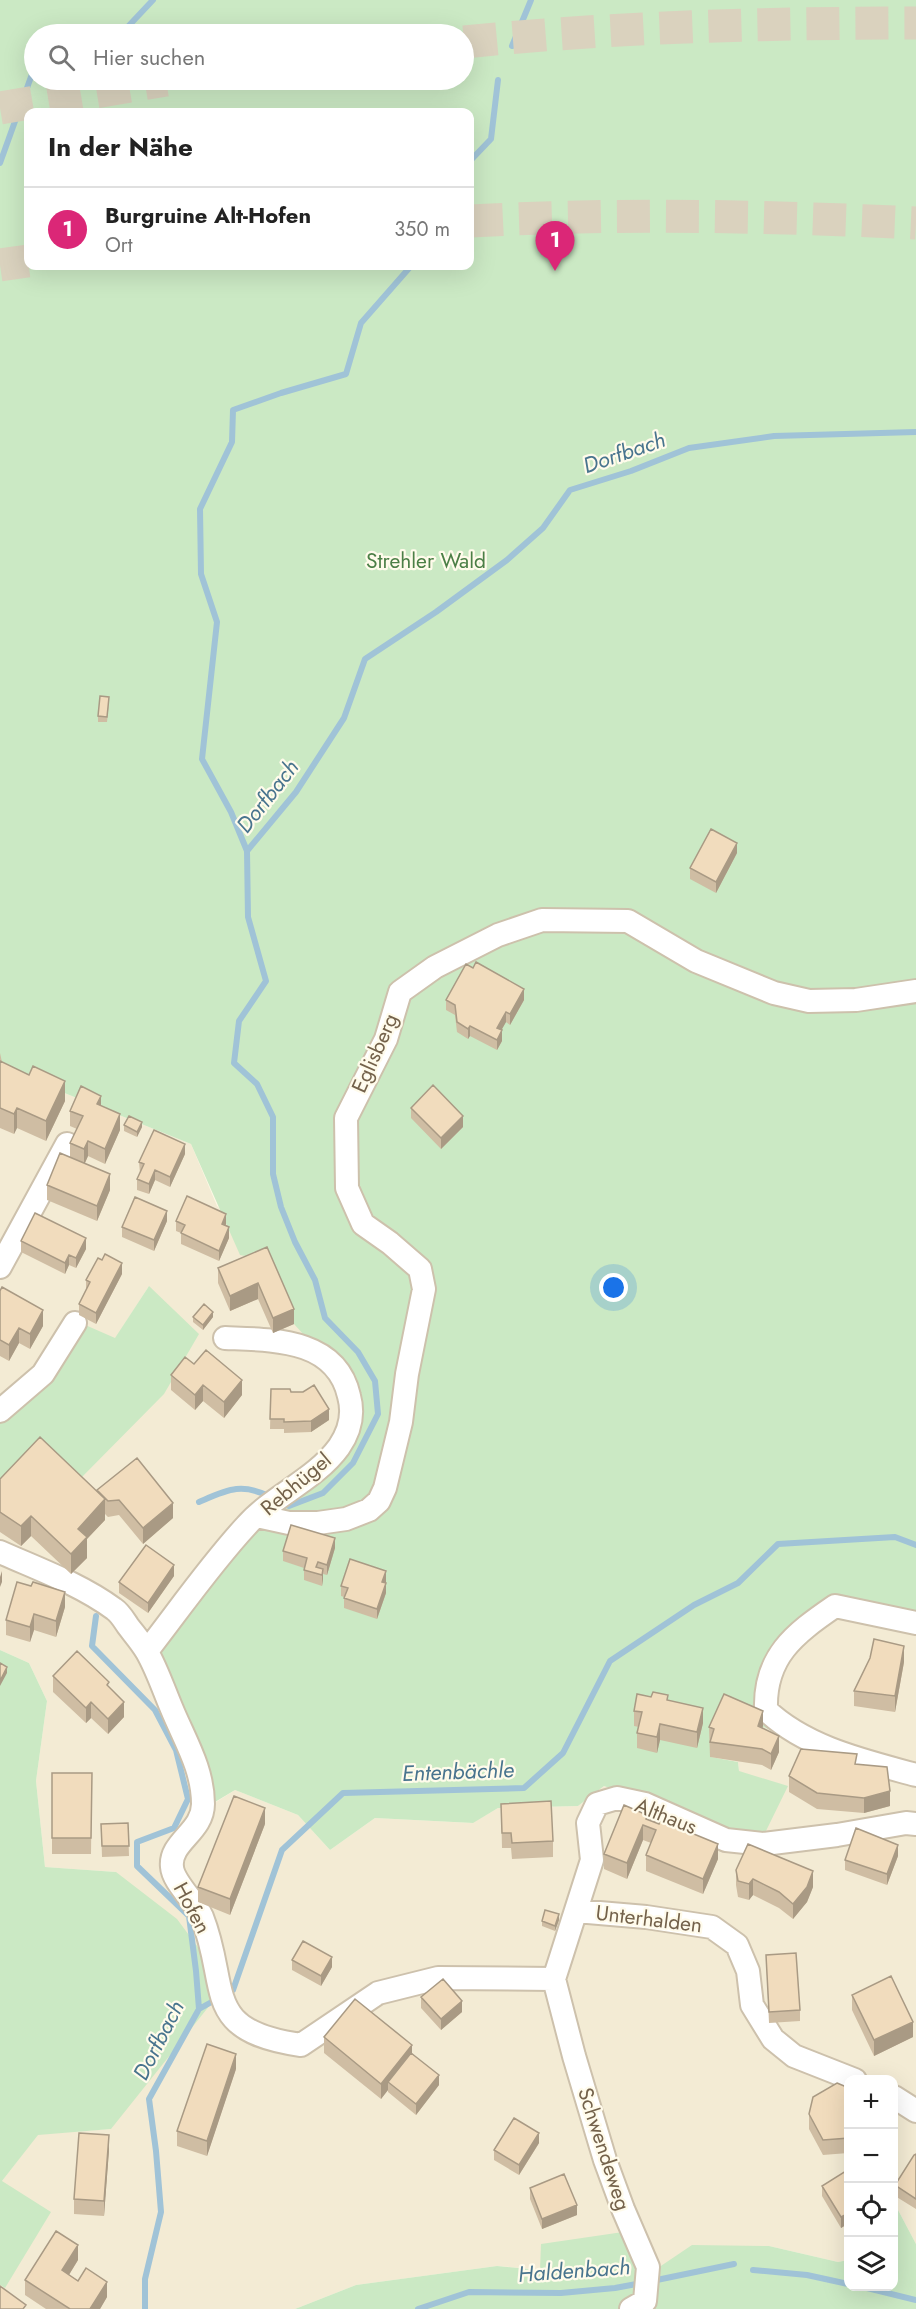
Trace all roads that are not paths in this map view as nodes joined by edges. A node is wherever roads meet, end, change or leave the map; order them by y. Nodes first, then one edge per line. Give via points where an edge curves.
1 (916, 991) edge
2 (67, 1144) dead end
3 (0, 1267) edge
4 (75, 1323) dead end
5 (225, 1338) dead end
6 (0, 1411) edge
7 (271, 1504) junction
8 (0, 1552) edge
9 (916, 1623) edge
10 (147, 1651) junction
11 (916, 1775) edge
12 (916, 1824) edge
13 (576, 1911) junction
14 (554, 1979) junction
15 (844, 2075) edge
16 (898, 2099) edge
17 (916, 2110) edge
18 (638, 2305) edge

1 - 7 street, Eglisberg via 856,1000 809,1000 739,980 696,961 628,921 542,920 498,935 435,967 400,992 386,1039 346,1118 346,1188 363,1224 420,1269 424,1289 401,1422 385,1488 369,1510 346,1519 318,1523 289,1523
2 - 3 street
4 - 6 street via 43,1374
5 - 7 street, Rebhügel via 285,1341 322,1355 347,1386 353,1410 339,1448
7 - 10 street, Rebhügel via 247,1524
8 - 10 street, Hofen via 116,1610
9 - 11 street via 835,1606 806,1625 781,1650 766,1691 766,1710 802,1737 866,1762
10 - 14 street, Hofen via 193,1755 201,1783 203,1807 199,1824 172,1855 171,1868 209,1936 225,2008 246,2030 277,2042 301,2045 378,1993 438,1978
12 - 13 street, Althaus via 764,1844 726,1840 645,1804 617,1798 597,1804 588,1823 592,1860
13 - 14 street, Althaus
13 - 15 street, Unterhalden via 712,1927 736,1945 748,1971 752,2005 773,2039 794,2056
14 - 18 street, Schwendeweg via 605,2160 648,2267
16 - 17 street

